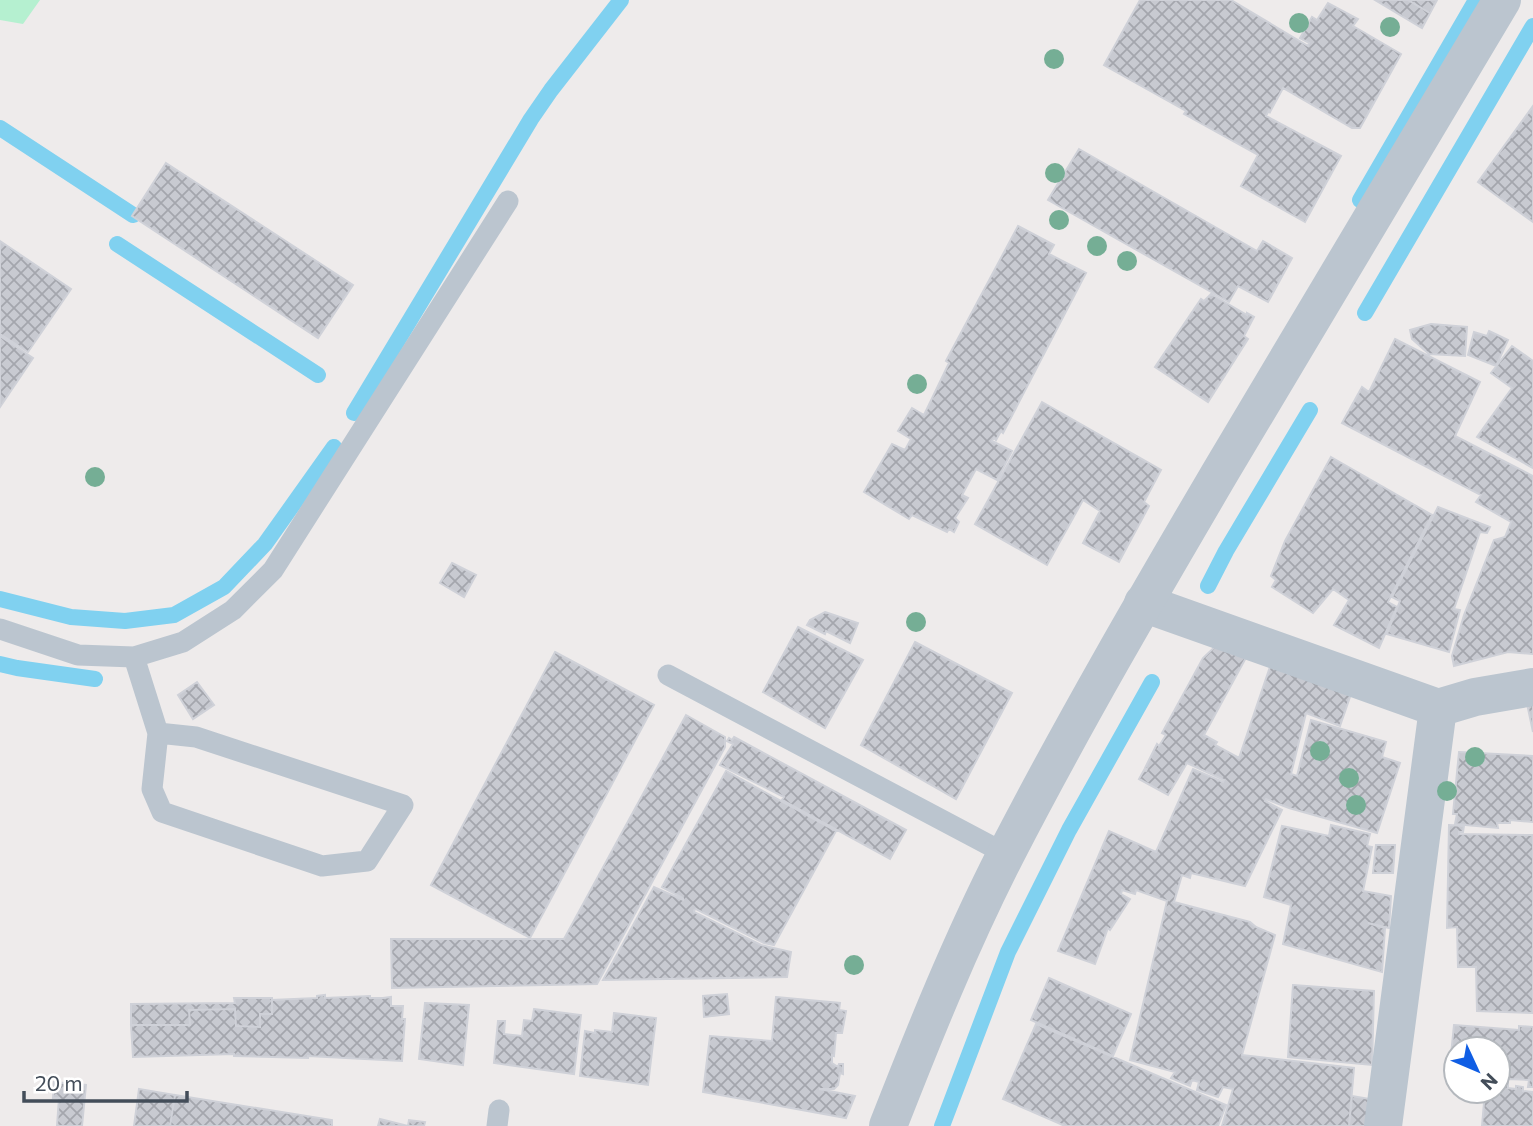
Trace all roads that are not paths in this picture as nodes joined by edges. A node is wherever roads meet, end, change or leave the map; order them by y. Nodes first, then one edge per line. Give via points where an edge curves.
1 (1502, 0) edge
2 (508, 201) dead end
3 (1143, 603) junction
4 (0, 629) edge
5 (134, 657) junction
6 (668, 675) dead end
7 (1533, 687) edge
8 (1438, 708) junction
9 (158, 733) junction
10 (1006, 854) junction
11 (888, 1126) edge
12 (1383, 1126) edge

1 - 3 street
2 - 5 lane via 273,570 233,610 183,642
3 - 8 street
3 - 10 street
4 - 5 lane via 78,655
5 - 9 lane
6 - 10 lane
7 - 8 street
8 - 12 street
9 - 9 lane via 152,789 162,812 322,866 367,861 403,805 196,737
10 - 11 street

